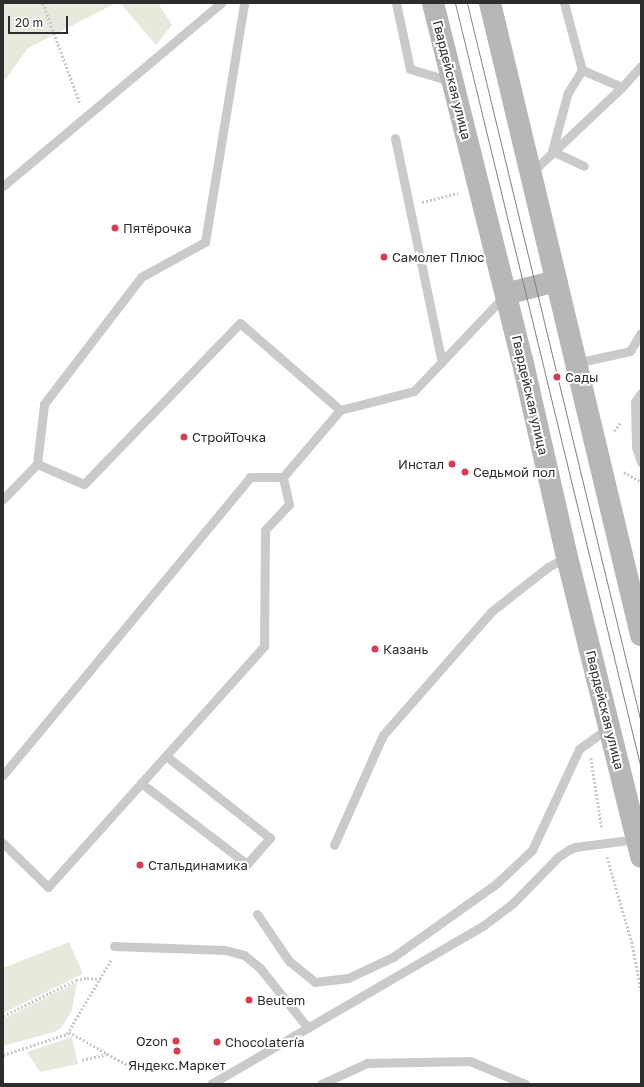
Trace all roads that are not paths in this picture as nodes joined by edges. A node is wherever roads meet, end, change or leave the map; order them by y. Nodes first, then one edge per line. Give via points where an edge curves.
1 (220, 3) edge
2 (244, 3) edge
3 (396, 3) edge
4 (433, 3) edge
5 (490, 3) edge
6 (564, 3) edge
7 (641, 66) edge
8 (582, 70) junction
9 (452, 81) junction
10 (622, 87) junction
11 (395, 138) dead end
12 (552, 151) junction
13 (584, 166) dead end
14 (530, 173) junction
15 (3, 186) edge
16 (556, 281) junction
17 (506, 294) junction
18 (641, 333) edge
19 (442, 362) junction
20 (576, 363) junction
21 (641, 393) edge
22 (340, 410) junction
23 (641, 462) edge
24 (37, 464) junction
25 (283, 477) junction
26 (3, 499) edge
27 (567, 557) junction
28 (641, 635) edge
29 (609, 727) junction
30 (166, 756) junction
31 (3, 775) edge
32 (141, 783) junction
33 (3, 843) edge
34 (334, 845) dead end
35 (639, 848) edge
36 (257, 914) dead end
37 (116, 946) road end
38 (308, 1028) junction
39 (211, 1084) edge
40 (321, 1084) edge
41 (525, 1084) edge

1 - 15 lane
2 - 24 lane via 205,242 141,277 48,398 44,404
3 - 9 lane via 410,69
4 - 9 main road, Гвардейская улица
5 - 14 main road
6 - 8 lane
7 - 10 lane
8 - 10 lane
8 - 12 lane via 568,92
9 - 17 main road, Гвардейская улица
10 - 12 lane
11 - 19 lane
12 - 13 lane
12 - 14 lane
14 - 16 main road
16 - 17 main road
16 - 20 main road
17 - 19 lane
17 - 27 main road, Гвардейская улица
18 - 20 lane via 630,351
19 - 22 lane via 414,391
20 - 28 main road
21 - 23 lane via 635,402 636,448
22 - 24 lane via 240,323 84,484
22 - 25 lane
24 - 26 lane
25 - 30 lane via 289,504 265,530 264,646
25 - 31 lane via 250,477
27 - 29 main road, Гвардейская улица
27 - 34 lane via 548,567 492,611 384,735
29 - 35 main road, Гвардейская улица
29 - 36 lane via 579,749 532,850 497,883 393,957 348,978 315,982 289,961
30 - 32 lane
30 - 32 lane via 270,838 247,864
32 - 33 lane via 48,887
35 - 38 lane via 570,849 558,857 513,903 484,925
37 - 38 lane via 225,950 244,955 260,968
38 - 39 lane
40 - 41 lane via 367,1063 470,1061

